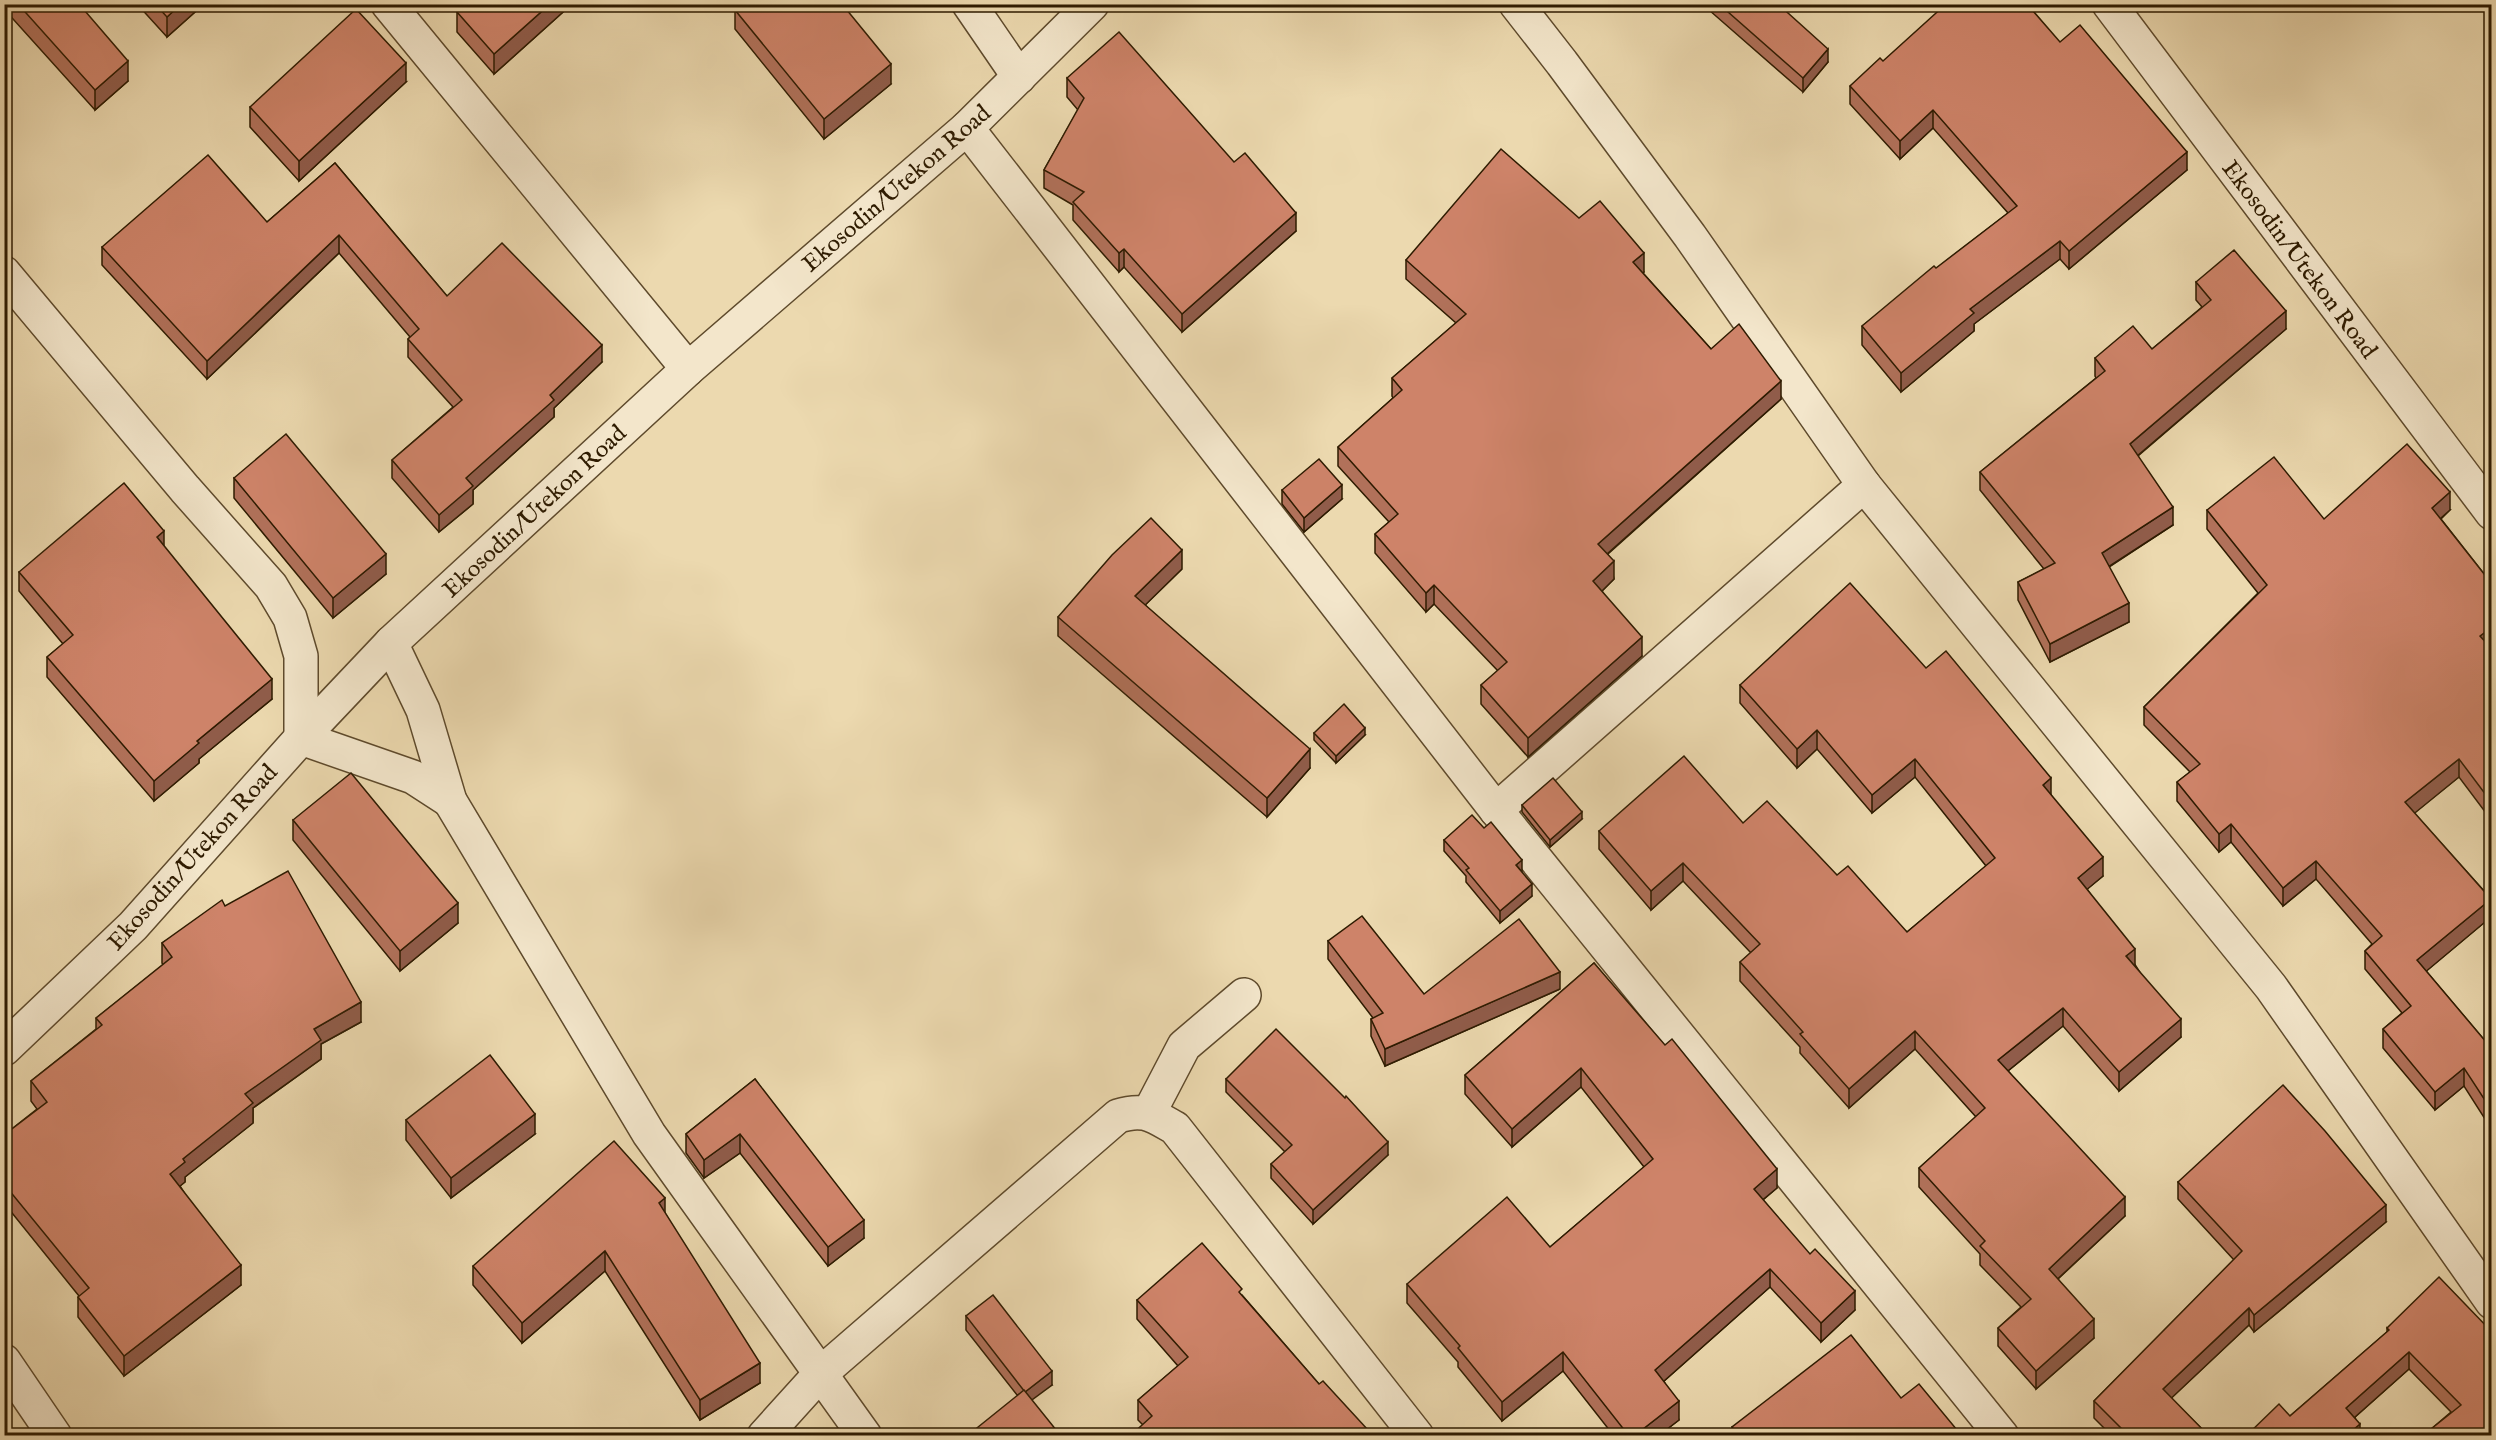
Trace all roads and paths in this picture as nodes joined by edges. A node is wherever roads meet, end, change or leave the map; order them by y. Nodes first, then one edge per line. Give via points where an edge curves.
1 (388, 4) edge
2 (969, 4) edge
3 (1092, 4) edge
4 (1516, 4) edge
5 (2109, 4) edge
6 (1018, 77) junction
7 (967, 128) junction
8 (4, 273) edge
9 (688, 369) junction
10 (1864, 485) junction
11 (2492, 513) edge
12 (391, 643) junction
13 (300, 738) junction
14 (450, 801) junction
15 (1496, 810) junction
16 (1244, 995) dead end
17 (4, 1049) edge
18 (1149, 1113) junction
19 (2492, 1302) edge
20 (4, 1361) edge
21 (820, 1374) junction
22 (55, 1436) edge
23 (765, 1436) edge
24 (865, 1436) edge
25 (1417, 1436) edge
26 (2002, 1436) edge

1 - 9 street
2 - 6 street
3 - 6 street, Ekosodin/Utekon Road
4 - 10 street via 1690,236
5 - 11 street, Ekosodin/Utekon Road
6 - 7 street, Ekosodin/Utekon Road
7 - 9 street, Ekosodin/Utekon Road
7 - 15 street
8 - 13 street via 271,586 290,618 301,656
9 - 12 street, Ekosodin/Utekon Road
10 - 15 street
10 - 19 street via 2271,987
12 - 13 street, Ekosodin/Utekon Road
12 - 14 street via 423,710
13 - 14 street via 413,777
13 - 17 street, Ekosodin/Utekon Road via 134,926
14 - 21 street via 649,1134
15 - 26 street
16 - 18 street via 1184,1046
18 - 21 street via 1134,1111 1118,1116
18 - 25 street via 1175,1128
20 - 22 street
21 - 23 street
21 - 24 street

